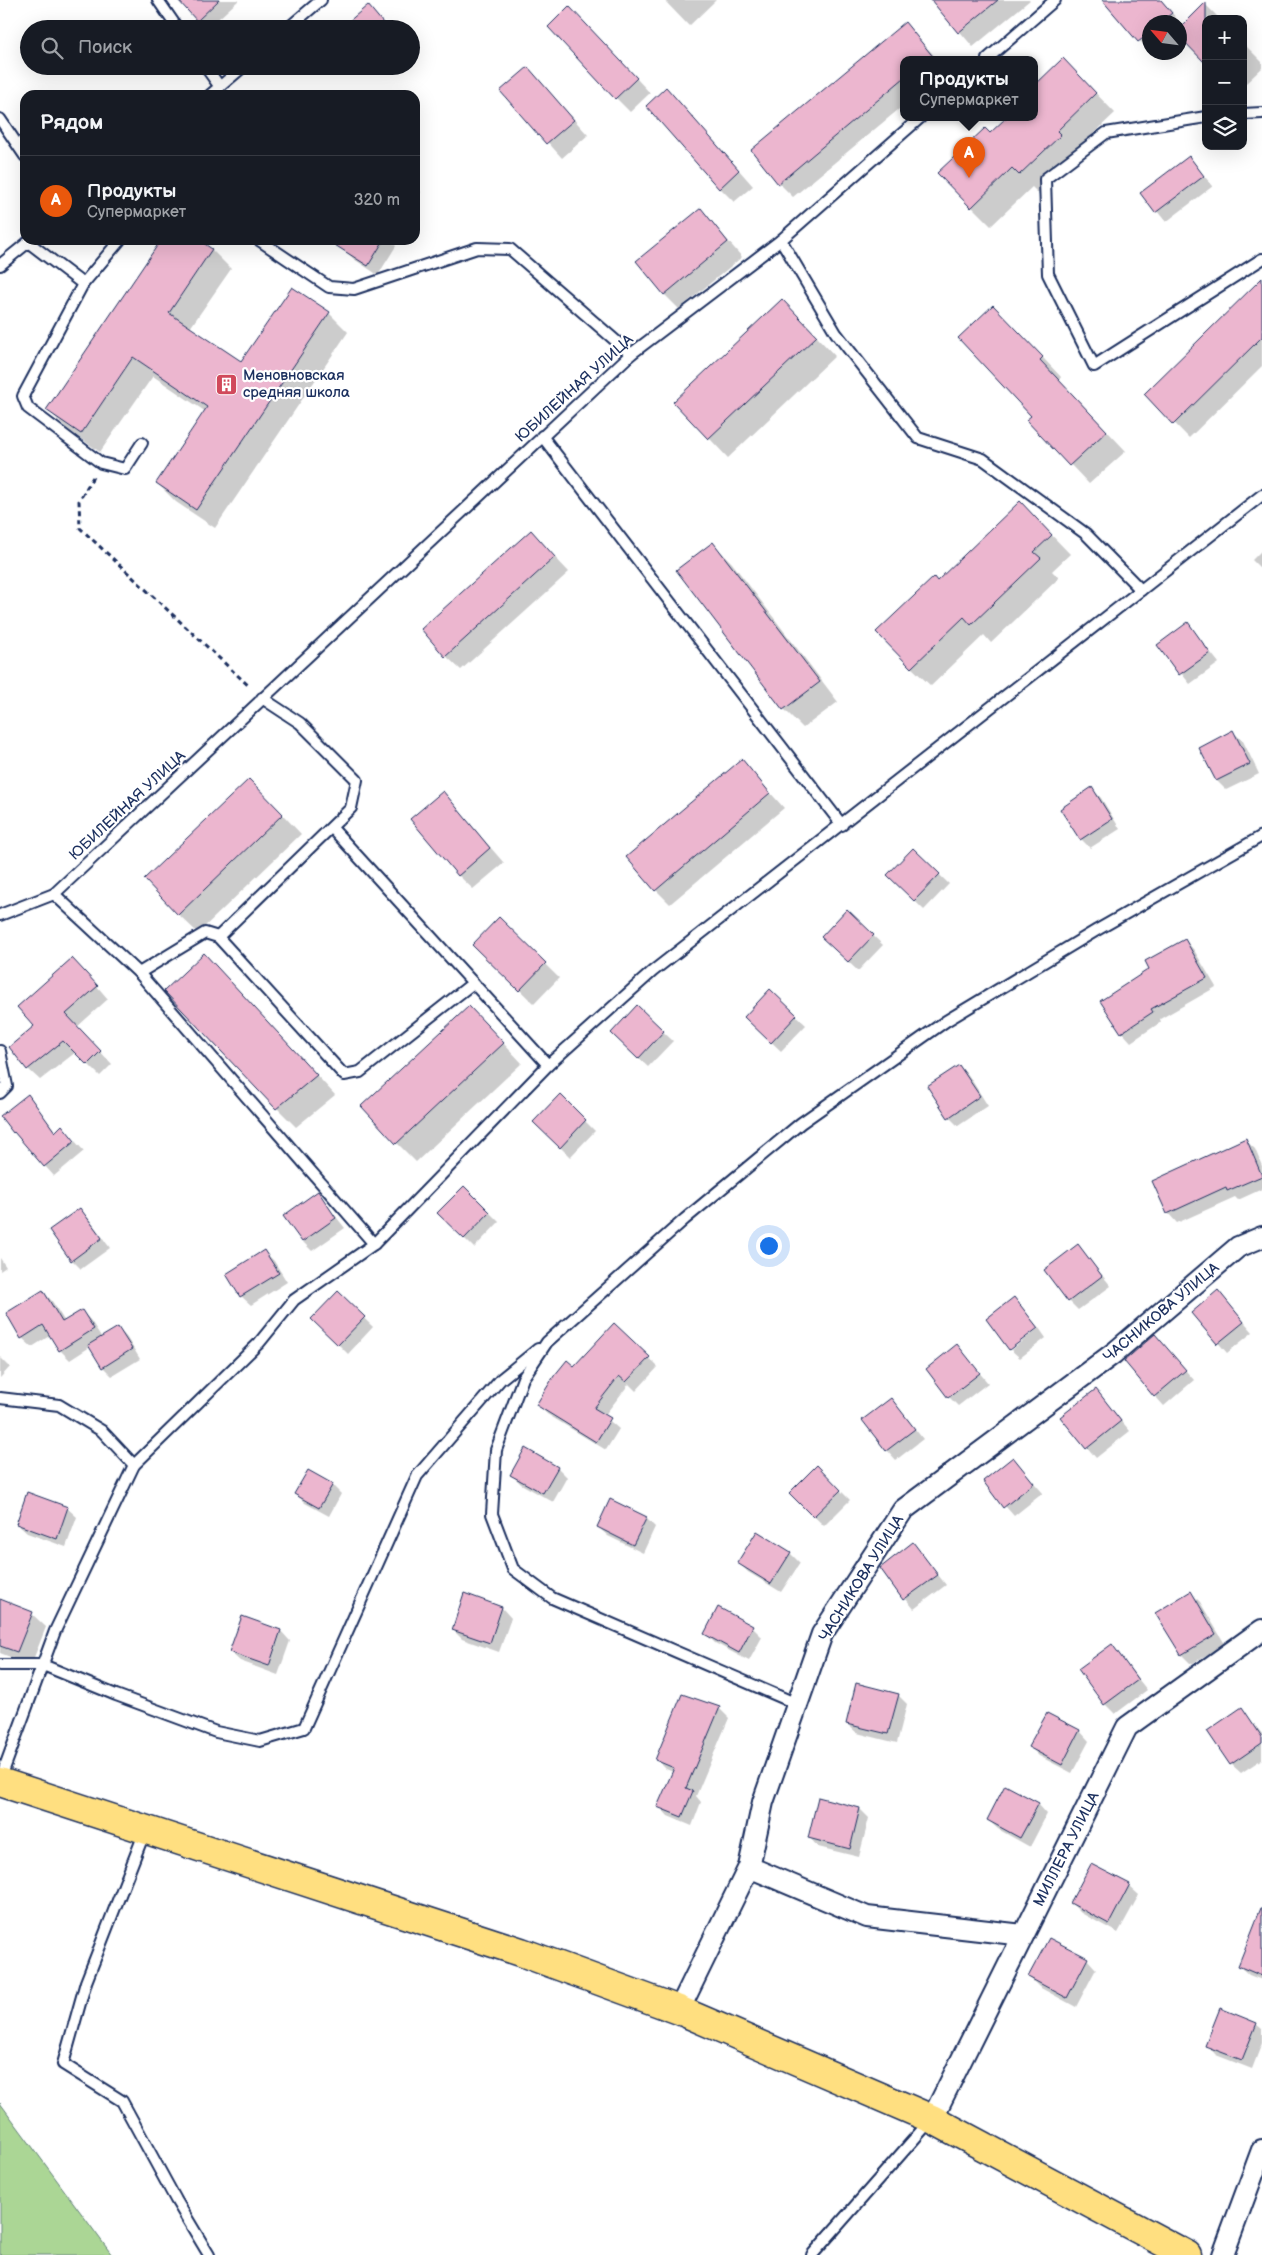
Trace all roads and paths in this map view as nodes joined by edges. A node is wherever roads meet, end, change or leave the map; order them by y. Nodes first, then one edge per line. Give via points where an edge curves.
1 (158, 0) edge
2 (321, 0) edge
3 (1055, 0) edge
4 (172, 20) edge
5 (298, 20) edge
6 (990, 56) edge
7 (211, 75) edge
8 (234, 75) edge
9 (220, 87) junction
10 (216, 90) edge
11 (1262, 113) edge
12 (1247, 114) edge
13 (1202, 118) edge
14 (0, 119) edge
15 (916, 121) edge
16 (20, 149) edge
17 (781, 240) junction
18 (25, 245) edge
19 (35, 245) edge
20 (116, 245) edge
21 (266, 245) edge
22 (1262, 259) edge
23 (0, 265) edge
24 (83, 284) junction
25 (631, 354) junction
26 (542, 436) junction
27 (142, 443) dead end
28 (101, 463) junction
29 (1262, 495) edge
30 (1141, 590) junction
31 (262, 698) junction
32 (842, 825) junction
33 (332, 828) junction
34 (1262, 836) edge
35 (54, 894) junction
36 (0, 915) edge
37 (218, 936) junction
38 (139, 973) junction
39 (473, 983) junction
40 (0, 1051) edge
41 (548, 1065) junction
42 (0, 1093) edge
43 (1262, 1236) edge
44 (374, 1244) junction
45 (547, 1342) junction
46 (0, 1398) edge
47 (134, 1464) junction
48 (1262, 1630) edge
49 (0, 1665) edge
50 (43, 1665) junction
51 (797, 1704) junction
52 (0, 1782) edge
53 (145, 1830) junction
54 (749, 1867) junction
55 (1023, 1935) junction
56 (679, 2010) junction
57 (932, 2119) junction
58 (1262, 2150) edge
59 (208, 2255) edge
60 (812, 2255) edge
61 (1187, 2255) edge
62 (1223, 2255) edge

1 - 4 lane
2 - 5 lane
3 - 6 lane
7 - 9 lane
8 - 9 lane
9 - 10 lane
11 - 12 lane
13 - 22 lane via 1106,133 1044,179 1048,274 1094,366
14 - 16 lane
15 - 17 lane, ЮБИЛЕЙНАЯ УЛИЦА
17 - 25 lane, ЮБИЛЕЙНАЯ УЛИЦА
17 - 30 lane via 836,333 918,438 983,459 1086,534
18 - 23 lane
19 - 24 lane
20 - 24 lane
21 - 25 lane via 329,287 354,289 477,248 510,249
24 - 28 lane via 23,396 28,408
25 - 26 lane, ЮБИЛЕЙНАЯ УЛИЦА
26 - 31 lane, ЮБИЛЕЙНАЯ УЛИЦА
26 - 32 lane
27 - 28 lane via 125,469
28 - 31 path via 79,502 80,528
29 - 30 lane
30 - 32 lane
31 - 33 lane via 300,722 357,780 351,808
31 - 35 lane, ЮБИЛЕЙНАЯ УЛИЦА
32 - 41 lane via 653,971
33 - 37 lane
33 - 39 lane
34 - 45 lane via 946,1021 801,1123 685,1219
35 - 36 lane, ЮБИЛЕЙНАЯ УЛИЦА
35 - 38 lane
37 - 38 lane via 205,933
37 - 39 lane via 344,1075 360,1072
38 - 44 lane
39 - 41 lane
40 - 42 lane via 7,1086
41 - 44 lane
43 - 51 street, ЧАСНИКОВА УЛИЦА via 1238,1247 1114,1352 903,1510 822,1634
44 - 47 lane via 294,1300 259,1344
45 - 50 lane via 501,1379 417,1476 304,1728 260,1741 216,1732
45 - 51 lane via 523,1378 496,1450 492,1514 513,1569 552,1598
46 - 47 lane via 59,1405 102,1431
47 - 50 lane via 55,1631
48 - 55 street, МИЛЛЕРА УЛИЦА via 1127,1728
49 - 50 lane
50 - 52 lane
51 - 54 street, ЧАСНИКОВА УЛИЦА via 763,1802
52 - 53 highway
53 - 56 highway via 521,1952
53 - 59 lane via 86,1982 63,2064 122,2101
54 - 55 street via 867,1916
54 - 56 street, ЧАСНИКОВА УЛИЦА
55 - 57 street, МИЛЛЕРА УЛИЦА
56 - 57 highway
57 - 60 lane
57 - 61 highway
58 - 62 street

